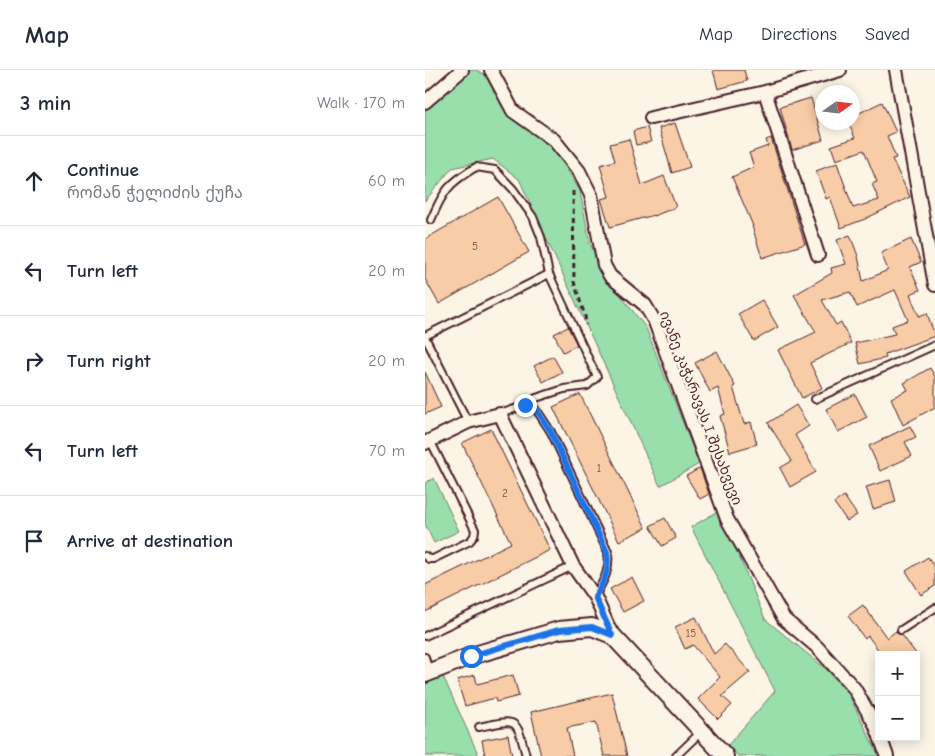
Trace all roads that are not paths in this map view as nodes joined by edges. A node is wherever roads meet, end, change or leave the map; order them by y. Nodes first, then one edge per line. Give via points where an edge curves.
1 (462, 70) edge
2 (491, 70) edge
3 (840, 70) edge
4 (896, 70) edge
5 (765, 92) junction
6 (425, 102) edge
7 (651, 118) dead end
8 (431, 220) dead end
9 (818, 255) dead end
10 (549, 274) junction
11 (935, 286) edge
12 (425, 337) edge
13 (935, 345) edge
14 (815, 399) dead end
15 (525, 405) junction
16 (500, 414) junction
17 (468, 422) junction
18 (428, 441) edge
19 (425, 556) edge
20 (573, 566) junction
21 (595, 597) junction
22 (935, 608) edge
23 (901, 630) dead end
24 (612, 635) junction
25 (425, 636) edge
26 (427, 668) edge
27 (875, 724) edge
28 (479, 727) dead end
29 (702, 731) junction
30 (881, 741) edge
31 (526, 756) edge
32 (676, 756) edge
33 (725, 756) edge
34 (887, 756) edge

1 - 6 street
2 - 27 street, ივანე კაჭარავას I შესახვევი via 513,111 554,140 579,171 591,195 604,265 610,276 645,306 655,322 727,519 784,619 817,647 854,688
3 - 5 street
4 - 11 street
5 - 7 street
5 - 9 street
8 - 10 lane via 441,197 458,178 476,167 495,170 533,217
10 - 12 lane
10 - 15 lane via 597,377 587,386 564,388
12 - 17 lane
13 - 14 lane
15 - 16 lane
15 - 21 lane via 536,409 551,432 607,552 609,564
16 - 17 street
16 - 20 street
17 - 18 street
18 - 19 lane via 475,530 470,541 433,559
20 - 21 street
20 - 25 lane
21 - 24 street
22 - 23 lane
24 - 26 street via 592,627 559,630
24 - 29 street
28 - 31 lane via 508,721 515,724
29 - 32 lane
29 - 33 street
30 - 34 street

